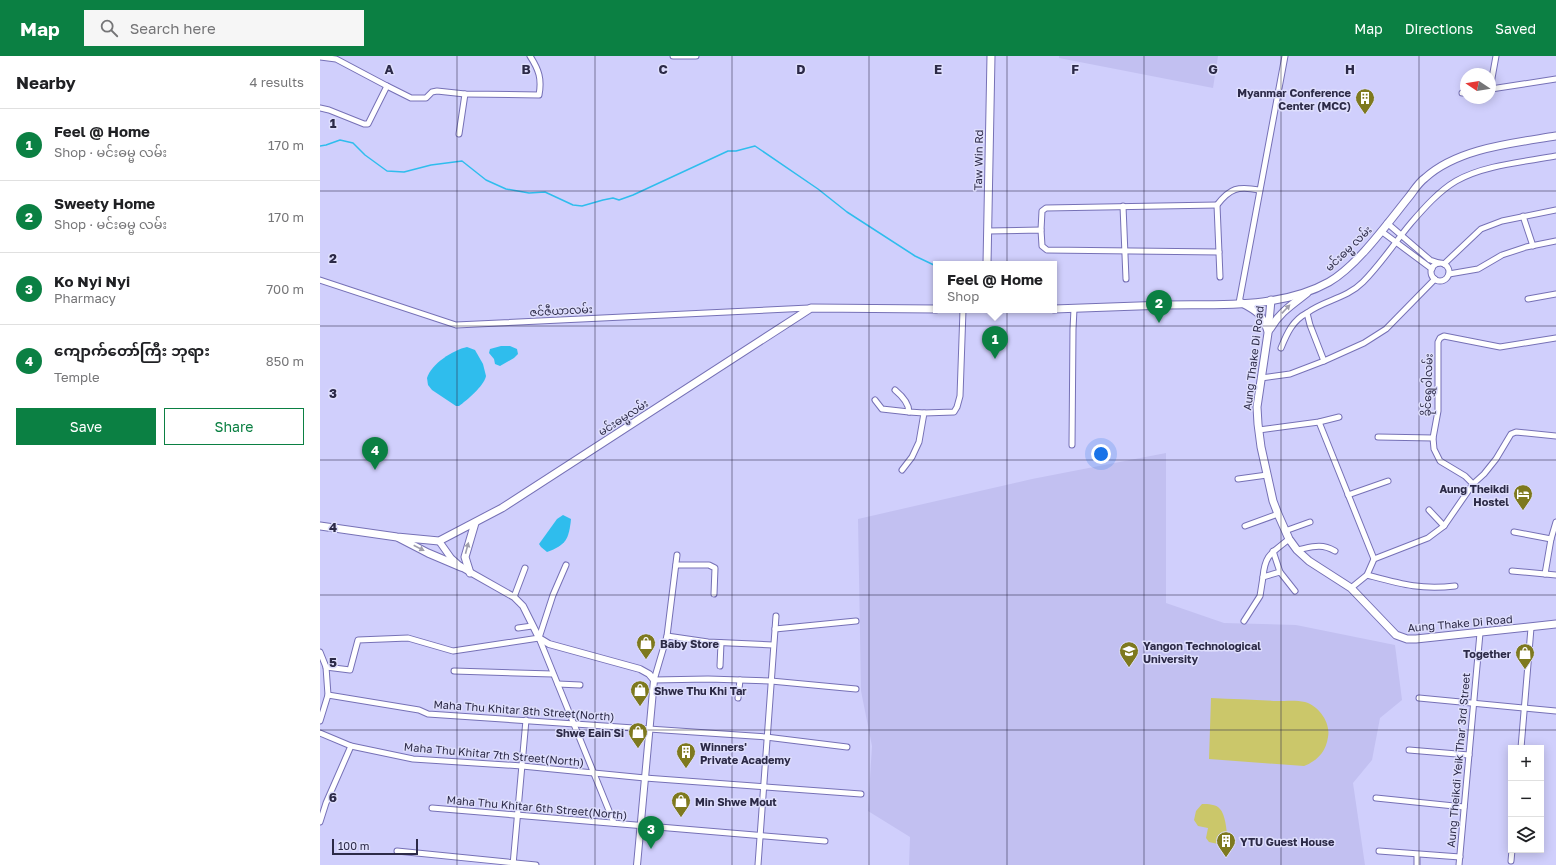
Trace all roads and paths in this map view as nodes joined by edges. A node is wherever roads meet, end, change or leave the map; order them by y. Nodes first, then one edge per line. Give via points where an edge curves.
1 (320, 56) edge
2 (530, 56) edge
3 (673, 56) edge
4 (696, 56) edge
5 (991, 56) edge
6 (1285, 56) edge
7 (1496, 56) edge
8 (1494, 68) edge
9 (1556, 79) edge
10 (387, 86) junction
11 (1496, 88) edge
12 (465, 94) junction
13 (320, 108) edge
14 (459, 134) dead end
15 (1556, 136) edge
16 (1556, 156) edge
17 (1259, 190) junction
18 (1216, 205) junction
19 (1124, 206) junction
20 (1556, 210) edge
21 (1523, 216) junction
22 (1387, 223) junction
23 (1041, 230) junction
24 (988, 231) junction
25 (1381, 231) junction
26 (1401, 236) junction
27 (1556, 241) edge
28 (1396, 242) junction
29 (1533, 246) junction
30 (1125, 250) junction
31 (1219, 252) junction
32 (987, 261) edge
33 (1442, 264) junction
34 (1432, 269) junction
35 (1449, 274) junction
36 (1220, 277) dead end
37 (1435, 279) junction
38 (320, 280) edge
39 (1126, 280) dead end
40 (1309, 291) junction
41 (1556, 294) edge
42 (1271, 300) junction
43 (1528, 300) dead end
44 (1240, 303) junction
45 (811, 308) junction
46 (933, 309) edge
47 (1057, 309) edge
48 (1074, 309) junction
49 (963, 313) edge
50 (1308, 313) junction
51 (1268, 333) junction
52 (1556, 338) edge
53 (1282, 348) dead end
54 (1324, 361) junction
55 (1261, 378) junction
56 (895, 390) dead end
57 (875, 400) dead end
58 (909, 412) junction
59 (924, 413) junction
60 (1338, 417) dead end
61 (1319, 422) junction
62 (1259, 430) junction
63 (1556, 436) edge
64 (1378, 437) dead end
65 (1433, 438) junction
66 (1072, 445) dead end
67 (902, 470) dead end
68 (1267, 475) junction
69 (1238, 479) dead end
70 (1388, 481) dead end
71 (1473, 484) junction
72 (1348, 495) junction
73 (1429, 510) dead end
74 (1278, 514) junction
75 (1310, 522) dead end
76 (1556, 522) edge
77 (475, 523) junction
78 (320, 526) edge
79 (1245, 526) dead end
80 (1444, 526) junction
81 (1285, 531) junction
82 (1514, 532) dead end
83 (397, 537) junction
84 (1289, 539) junction
85 (1551, 539) junction
86 (439, 541) junction
87 (1297, 550) junction
88 (1335, 551) dead end
89 (1273, 552) junction
90 (677, 555) dead end
91 (1374, 559) junction
92 (566, 565) dead end
93 (676, 565) junction
94 (461, 567) junction
95 (525, 568) dead end
96 (1512, 571) dead end
97 (1280, 572) junction
98 (470, 573) junction
99 (1545, 574) junction
100 (1367, 575) junction
101 (1556, 575) edge
102 (1263, 577) junction
103 (1455, 586) dead end
104 (1351, 588) junction
105 (1295, 591) dead end
106 (714, 594) dead end
107 (514, 597) junction
108 (776, 616) dead end
109 (856, 621) dead end
110 (1244, 621) dead end
111 (1556, 624) edge
112 (532, 626) junction
113 (518, 628) dead end
114 (1531, 628) junction
115 (775, 629) junction
116 (1480, 633) junction
117 (667, 636) junction
118 (539, 638) junction
119 (721, 643) junction
120 (773, 645) junction
121 (320, 652) edge
122 (720, 666) dead end
123 (326, 667) junction
124 (454, 671) dead end
125 (554, 674) junction
126 (654, 680) junction
127 (740, 680) junction
128 (771, 681) junction
129 (558, 684) junction
130 (580, 685) dead end
131 (856, 690) dead end
132 (328, 695) junction
133 (738, 698) dead end
134 (1419, 698) dead end
135 (1473, 703) junction
136 (1524, 708) junction
137 (1556, 711) edge
138 (526, 720) junction
139 (320, 721) edge
140 (575, 724) junction
141 (648, 729) junction
142 (320, 733) edge
143 (766, 736) junction
144 (1521, 745) edge
145 (351, 746) junction
146 (846, 747) dead end
147 (1409, 750) dead end
148 (1468, 755) junction
149 (522, 766) junction
150 (594, 773) junction
151 (645, 778) junction
152 (763, 786) junction
153 (861, 794) dead end
154 (1376, 798) dead end
155 (1464, 807) junction
156 (432, 808) dead end
157 (517, 815) junction
158 (320, 822) edge
159 (614, 823) junction
160 (640, 826) junction
161 (760, 836) junction
162 (825, 841) dead end
163 (398, 851) dead end
164 (1379, 851) dead end
165 (1512, 853) edge
166 (1417, 855) junction
167 (1460, 857) junction
168 (1512, 861) dead end
169 (513, 864) edge
170 (536, 865) edge
171 (637, 865) edge
172 (758, 865) edge
173 (1417, 865) edge
174 (1460, 865) edge

1 - 10 street via 336,59
2 - 12 street via 539,73 539,95
3 - 4 street
5 - 24 main road, Taw Win Rd
6 - 17 street
7 - 8 street
9 - 11 street
10 - 12 street via 418,99 426,98 437,91
10 - 13 street via 368,124
12 - 14 street
15 - 22 main road, မင်းဓမ္မ လမ်း via 1466,154 1444,165 1425,178
16 - 26 street via 1483,170 1456,181 1432,200
17 - 18 street via 1246,187 1237,189 1225,194
17 - 44 street
18 - 19 street
18 - 31 street
19 - 23 street via 1046,208 1042,211
19 - 30 street
20 - 21 street
21 - 29 street
21 - 33 street via 1481,229
22 - 25 main road, မင်းဓမ္မ လမ်း
22 - 26 street
23 - 24 street
23 - 30 street via 1042,246 1046,250
24 - 32 main road, Taw Win Rd
25 - 28 street
25 - 40 main road, မင်းဓမ္မ လမ်း via 1340,275
26 - 28 street
26 - 33 street via 1430,260
27 - 29 street
28 - 34 street
28 - 50 street via 1362,283 1343,297
29 - 35 street via 1502,255 1478,269
30 - 31 street
30 - 39 street
31 - 36 street
33 - 34 street via 1436,264
33 - 35 street via 1448,266
34 - 37 street
35 - 37 street via 1443,280
37 - 54 street via 1386,329 1364,343
38 - 45 street, ဇင်ဇီယာလမ်း via 456,325
40 - 42 main road, မင်းဓမ္မ လမ်း
51 -> 40 main road via 1274,322 1291,304
41 - 43 street
42 - 44 main road, မင်းဓမ္မ လမ်း
42 - 51 main road, Aung Thake Di Road
44 - 48 main road, မင်းဓမ္မ လမ်း
44 - 51 main road via 1258,312
45 - 46 main road
45 - 77 main road, မင်းဓမ္မလမ်း via 560,471
47 - 48 main road, မင်းဓမ္မ လမ်း
48 - 66 street
49 - 59 street via 960,396 957,407 954,412
50 - 53 street via 1298,318 1287,333
50 - 54 street
51 - 55 main road, Aung Thake Di Road
52 - 65 street, ခိုင်ရွှေဝါလမ်း via 1500,347 1444,336 1440,338 1438,411
54 - 55 street via 1290,374
55 - 62 main road, Aung Thake Di Road via 1257,407
56 - 58 street via 902,397
57 - 58 street via 882,409
58 - 59 street
59 - 67 street via 918,442 912,457
60 - 61 street
61 - 62 street
61 - 72 street
62 - 68 main road, Aung Thake Di Road
63 - 71 street via 1516,432 1511,434 1484,474
64 - 65 street
65 - 71 street, ခိုင်ရွှေဝါလမ်း via 1434,449 1440,461
68 - 69 street
68 - 74 main road, Aung Thake Di Road
70 - 72 street
71 - 80 street
72 - 91 street
73 - 80 street
74 - 79 street
74 - 81 main road, Aung Thake Di Road
75 - 81 street
76 - 85 street
77 - 86 main road, မင်းဓမ္မလမ်း
98 -> 77 main road via 465,557
78 - 83 main road
80 - 91 street via 1428,538
81 - 84 main road, Aung Thake Di Road
82 - 85 street
83 - 86 main road
83 -> 94 main road
84 - 87 main road, Aung Thake Di Road
84 - 89 street
85 - 99 street
86 - 94 street
87 - 88 street via 1320,545
87 - 104 main road, Aung Thake Di Road via 1308,561
89 - 97 street
89 - 102 street via 1265,564
90 - 93 street
91 - 100 street
92 - 118 street
93 - 106 street via 709,565 715,568
93 - 117 street
94 - 98 street
95 - 107 street
96 - 99 street
97 - 102 street
97 - 105 street
98 - 107 street
99 - 101 street
100 - 103 street via 1424,588
100 - 104 street
102 - 110 street via 1260,596
104 - 116 main road, Aung Thake Di Road via 1396,636 1401,638
107 - 112 street via 523,606
108 - 115 street
109 - 115 street
111 - 114 main road, Aung Thake Di Road
112 - 113 street
112 - 118 street
114 - 116 main road, Aung Thake Di Road
114 - 136 street
115 - 120 street
116 - 135 street, Aung Theikdi Yeik Thar 3rd Street
117 - 119 street
117 - 126 street
118 - 123 street via 453,651 408,638 358,640 350,670
118 - 125 street
118 - 126 street via 549,644 640,670
119 - 120 street
119 - 122 street
120 - 128 street
121 - 123 street
123 - 132 street
124 - 125 street
125 - 129 street
126 - 127 street
126 - 141 street
127 - 128 street
127 - 133 street
128 - 131 street
128 - 143 street
129 - 130 street
129 - 140 street
132 - 138 street, Maha Thu Khitar 8th Street(North) via 419,710 428,714
132 - 139 street
134 - 135 street
135 - 136 street
135 - 148 street, Aung Theikdi Yeik Thar 3rd Street
136 - 137 street
136 - 144 street
138 - 140 street, Maha Thu Khitar 8th Street(North)
138 - 149 street
140 - 141 street, Maha Thu Khitar 8th Street(North)
140 - 150 street
141 - 143 street, Maha Thu Khitar 8th Street(North)
141 - 151 street
142 - 145 street, Maha Thu Khitar 7th Street(North)
143 - 146 street, Maha Thu Khitar 8th Street(North)
143 - 152 street
145 - 149 street, Maha Thu Khitar 7th Street(North) via 413,759
145 - 158 street
147 - 148 street
148 - 155 street, Aung Theikdi Yeik Thar 3rd Street
149 - 150 street, Maha Thu Khitar 7th Street(North)
149 - 157 street
150 - 151 street, Maha Thu Khitar 7th Street(North)
150 - 159 street
151 - 152 street, Maha Thu Khitar 7th Street(North)
151 - 160 street
152 - 153 street, Maha Thu Khitar 7th Street(North)
152 - 161 street
154 - 155 street
155 - 167 street, Aung Theikdi Yeik Thar 3rd Street
156 - 157 street, Maha Thu Khitar 6th Street(North)
157 - 159 street, Maha Thu Khitar 6th Street(North)
157 - 169 street
159 - 160 street, Maha Thu Khitar 6th Street(North)
160 - 161 street, Maha Thu Khitar 6th Street(North)
160 - 171 street
161 - 162 street, Maha Thu Khitar 6th Street(North)
161 - 172 street
163 - 169 street
164 - 166 street
165 - 168 street
166 - 167 street
166 - 173 street
167 - 174 street, Aung Theikdi Yeik Thar 3rd Street
169 - 170 street

